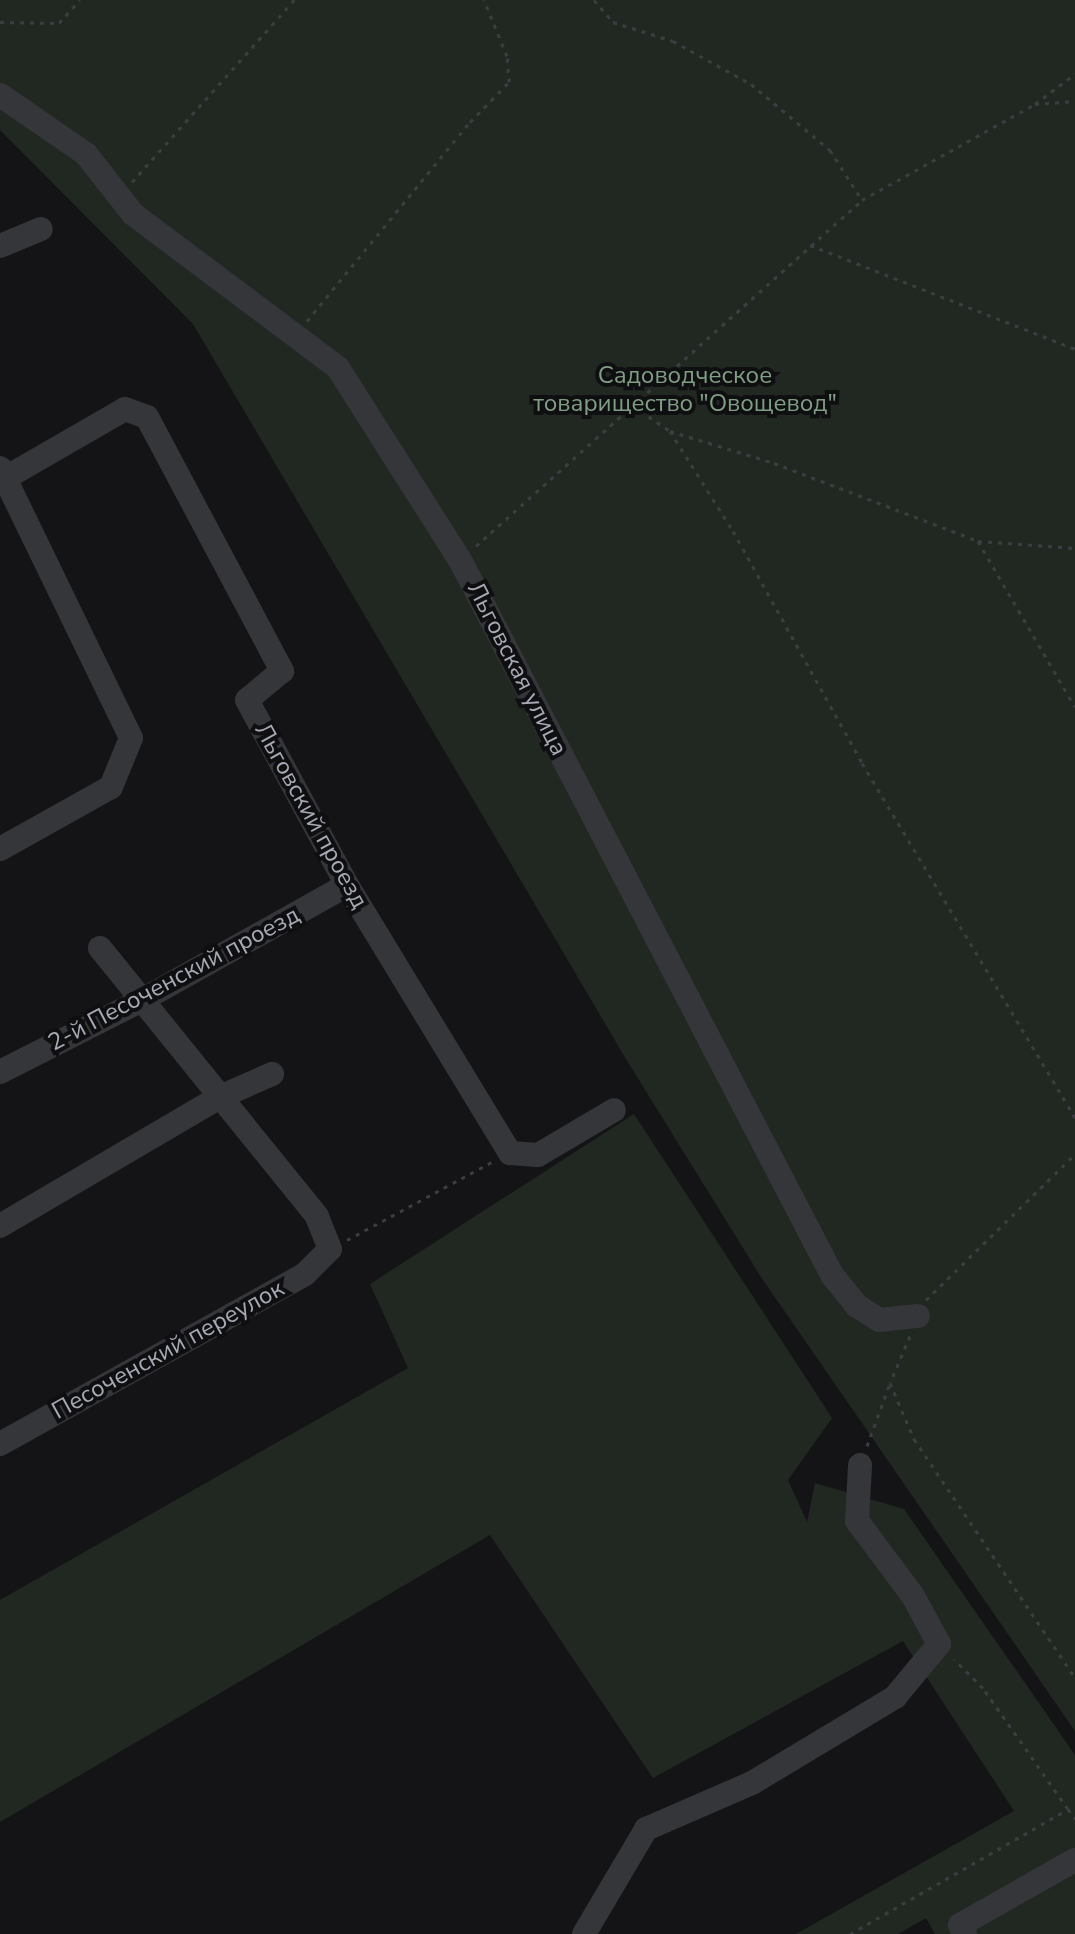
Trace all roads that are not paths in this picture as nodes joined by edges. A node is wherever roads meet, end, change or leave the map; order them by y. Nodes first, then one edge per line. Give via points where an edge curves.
1 (0, 95) edge
2 (41, 229) dead end
3 (0, 246) edge
4 (2, 476) edge
5 (4, 838) edge
6 (347, 885) junction
7 (100, 948) dead end
8 (142, 1000) junction
9 (0, 1072) edge
10 (272, 1074) dead end
11 (220, 1097) junction
12 (614, 1110) dead end
13 (0, 1226) edge
14 (918, 1316) road end
15 (0, 1444) edge
16 (860, 1465) road end
17 (1075, 1860) edge
18 (584, 1934) edge
19 (965, 1934) edge

1 - 14 street, Льговская улица via 86,154 133,214 338,368 460,560 832,1275 857,1306 879,1320
2 - 3 street
4 - 5 street via 131,738 111,787
4 - 6 street, Льговский проезд via 125,409 147,417 282,671 247,700
6 - 8 street, 2-й Песоченский проезд
6 - 12 street, Льговский проезд via 510,1153 538,1155
7 - 8 street
8 - 9 street, 2-й Песоченский проезд
8 - 11 street
10 - 11 street
11 - 13 street
11 - 15 street, Песоченский переулок via 317,1216 330,1249 305,1274
16 - 18 street via 857,1521 913,1596 939,1644 895,1697 752,1783 646,1829
17 - 19 street via 960,1925

